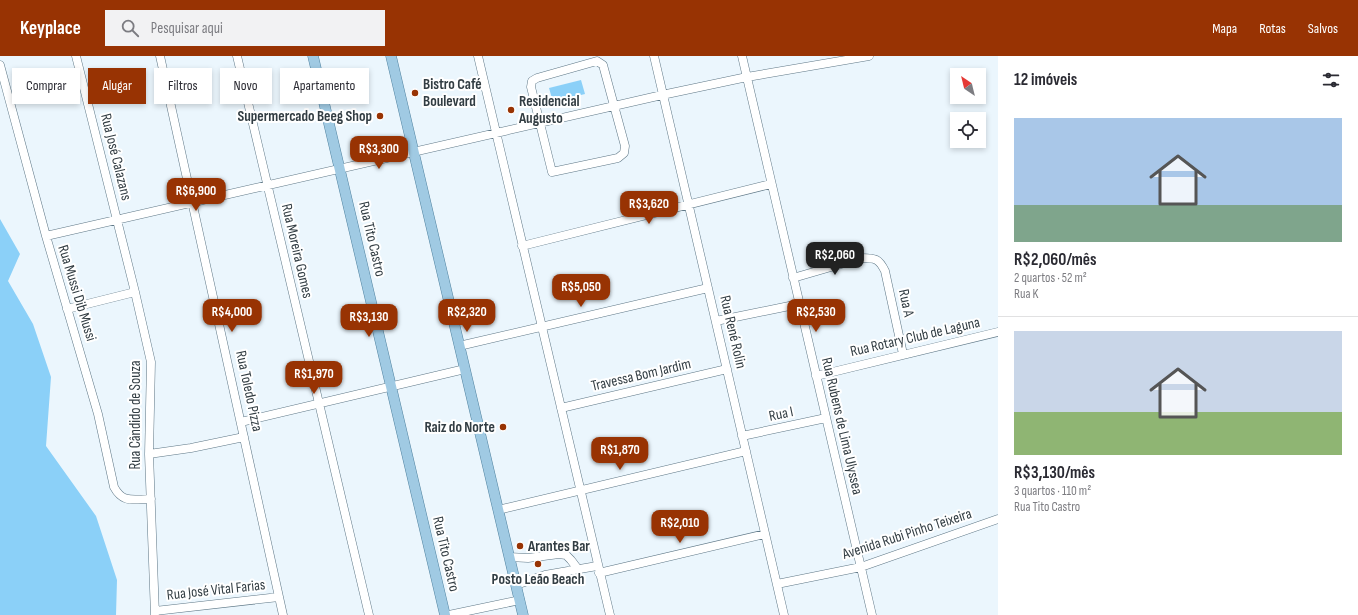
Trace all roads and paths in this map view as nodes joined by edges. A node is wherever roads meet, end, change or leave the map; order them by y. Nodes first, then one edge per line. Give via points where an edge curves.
1 (76, 56) edge
2 (160, 56) edge
3 (237, 56) edge
4 (313, 56) edge
5 (391, 56) edge
6 (478, 56) edge
7 (654, 56) edge
8 (742, 56) edge
9 (869, 56) edge
10 (848, 58) edge
11 (0, 65) edge
12 (747, 77) junction
13 (662, 95) junction
14 (614, 106) junction
15 (540, 124) junction
16 (496, 133) junction
17 (413, 152) junction
18 (341, 168) junction
19 (771, 184) junction
20 (267, 186) junction
21 (192, 203) junction
22 (689, 205) junction
23 (117, 219) junction
24 (46, 236) junction
25 (522, 246) junction
26 (793, 278) junction
27 (708, 288) junction
28 (135, 292) junction
29 (799, 304) junction
30 (67, 309) junction
31 (716, 321) junction
32 (542, 327) junction
33 (998, 332) edge
34 (459, 346) junction
35 (903, 354) junction
36 (465, 369) junction
37 (727, 369) junction
38 (816, 376) junction
39 (392, 387) junction
40 (319, 404) junction
41 (561, 408) junction
42 (826, 418) junction
43 (241, 422) junction
44 (742, 436) junction
45 (244, 437) junction
46 (746, 451) junction
47 (149, 454) junction
48 (580, 491) junction
49 (151, 499) junction
50 (498, 510) junction
51 (998, 519) edge
52 (765, 534) junction
53 (509, 556) junction
54 (861, 567) junction
55 (577, 568) junction
56 (598, 569) junction
57 (777, 584) junction
58 (516, 585) junction
59 (279, 597) junction
60 (520, 600) junction
61 (190, 611) edge
62 (155, 613) edge
63 (283, 615) edge
64 (369, 615) edge
65 (445, 615) edge
66 (449, 615) edge
67 (523, 615) edge
68 (610, 615) edge
69 (784, 615) edge
70 (872, 615) edge

1 - 23 street, Rua José Calazans
2 - 21 street, Rua Toledo Pizza
3 - 20 street, Rua Moreira Gomes
4 - 18 main road, Rua Tito Castro
5 - 17 main road
6 - 16 street
7 - 13 street, Rua René Rolin
8 - 12 street, Rua Rubens de Lima Ulyssea
9 - 10 street
10 - 12 street
11 - 24 street, Rua Mussi Dib Mussi
12 - 13 street
12 - 19 street, Rua Rubens de Lima Ulyssea
13 - 14 street
13 - 22 street, Rua René Rolin
14 - 15 street
14 - 15 street via 604,65 597,61 537,78 532,82
14 - 15 street via 625,146 624,153 618,158 552,172
15 - 16 street
16 - 17 street
16 - 25 street
17 - 18 street
17 - 34 main road
18 - 20 street
18 - 39 main road, Rua Tito Castro
19 - 22 street
19 - 26 street, Rua Rubens de Lima Ulyssea
20 - 21 street
20 - 40 street, Rua Moreira Gomes
21 - 23 street
21 - 43 street, Rua Toledo Pizza
22 - 25 street
22 - 27 street, Rua René Rolin
23 - 24 street
23 - 28 street, Rua Cândido de Souza
24 - 30 street, Rua Mussi Dib Mussi
25 - 32 street
26 - 29 street, Rua Rubens de Lima Ulyssea
26 - 35 street, Rua A via 862,258 877,260 885,271
27 - 31 street, Rua René Rolin
27 - 32 street
28 - 30 street
28 - 47 street, Rua Cândido de Souza via 151,362
29 - 31 street
29 - 38 street, Rua Rubens de Lima Ulyssea
30 - 49 street, Rua Mussi Dib Mussi via 98,414 114,488 123,499
31 - 37 street, Rua René Rolin
32 - 34 street
32 - 41 street
33 - 35 street, Rua Rotary Club de Laguna
34 - 36 main road
35 - 38 street, Rua Rotary Club de Laguna
36 - 39 street
36 - 50 main road
37 - 41 street, Travessa Bom Jardim
37 - 44 street, Rua René Rolin
38 - 42 street, Rua Rubens de Lima Ulyssea
39 - 40 street
39 - 65 main road, Rua Tito Castro
40 - 43 street
40 - 64 street, Rua Moreira Gomes
41 - 48 street
42 - 44 street, Rua I
42 - 54 street, Rua Rubens de Lima Ulyssea
43 - 45 street, Rua Toledo Pizza
44 - 46 street, Rua René Rolin
45 - 47 street
45 - 59 street, Rua Toledo Pizza
46 - 48 street
46 - 52 street, Rua René Rolin
47 - 49 street, Rua Cândido de Souza
48 - 50 street
48 - 56 street
49 - 62 street, Rua Cândido de Souza
50 - 53 main road
51 - 54 street, Avenida Rubi Pinho Teixeira
52 - 56 street
52 - 57 street, Rua René Rolin
53 - 55 street via 528,558 566,555
53 - 58 main road
54 - 57 street, Avenida Rubi Pinho Teixeira
54 - 70 street, Rua Rubens de Lima Ulyssea
55 - 56 street
55 - 58 street
56 - 68 street
57 - 69 street, Rua René Rolin
58 - 60 main road
59 - 61 street, Rua José Vital Farias
59 - 63 street, Rua Toledo Pizza
60 - 66 street
60 - 67 main road
61 - 62 street, Rua José Vital Farias

